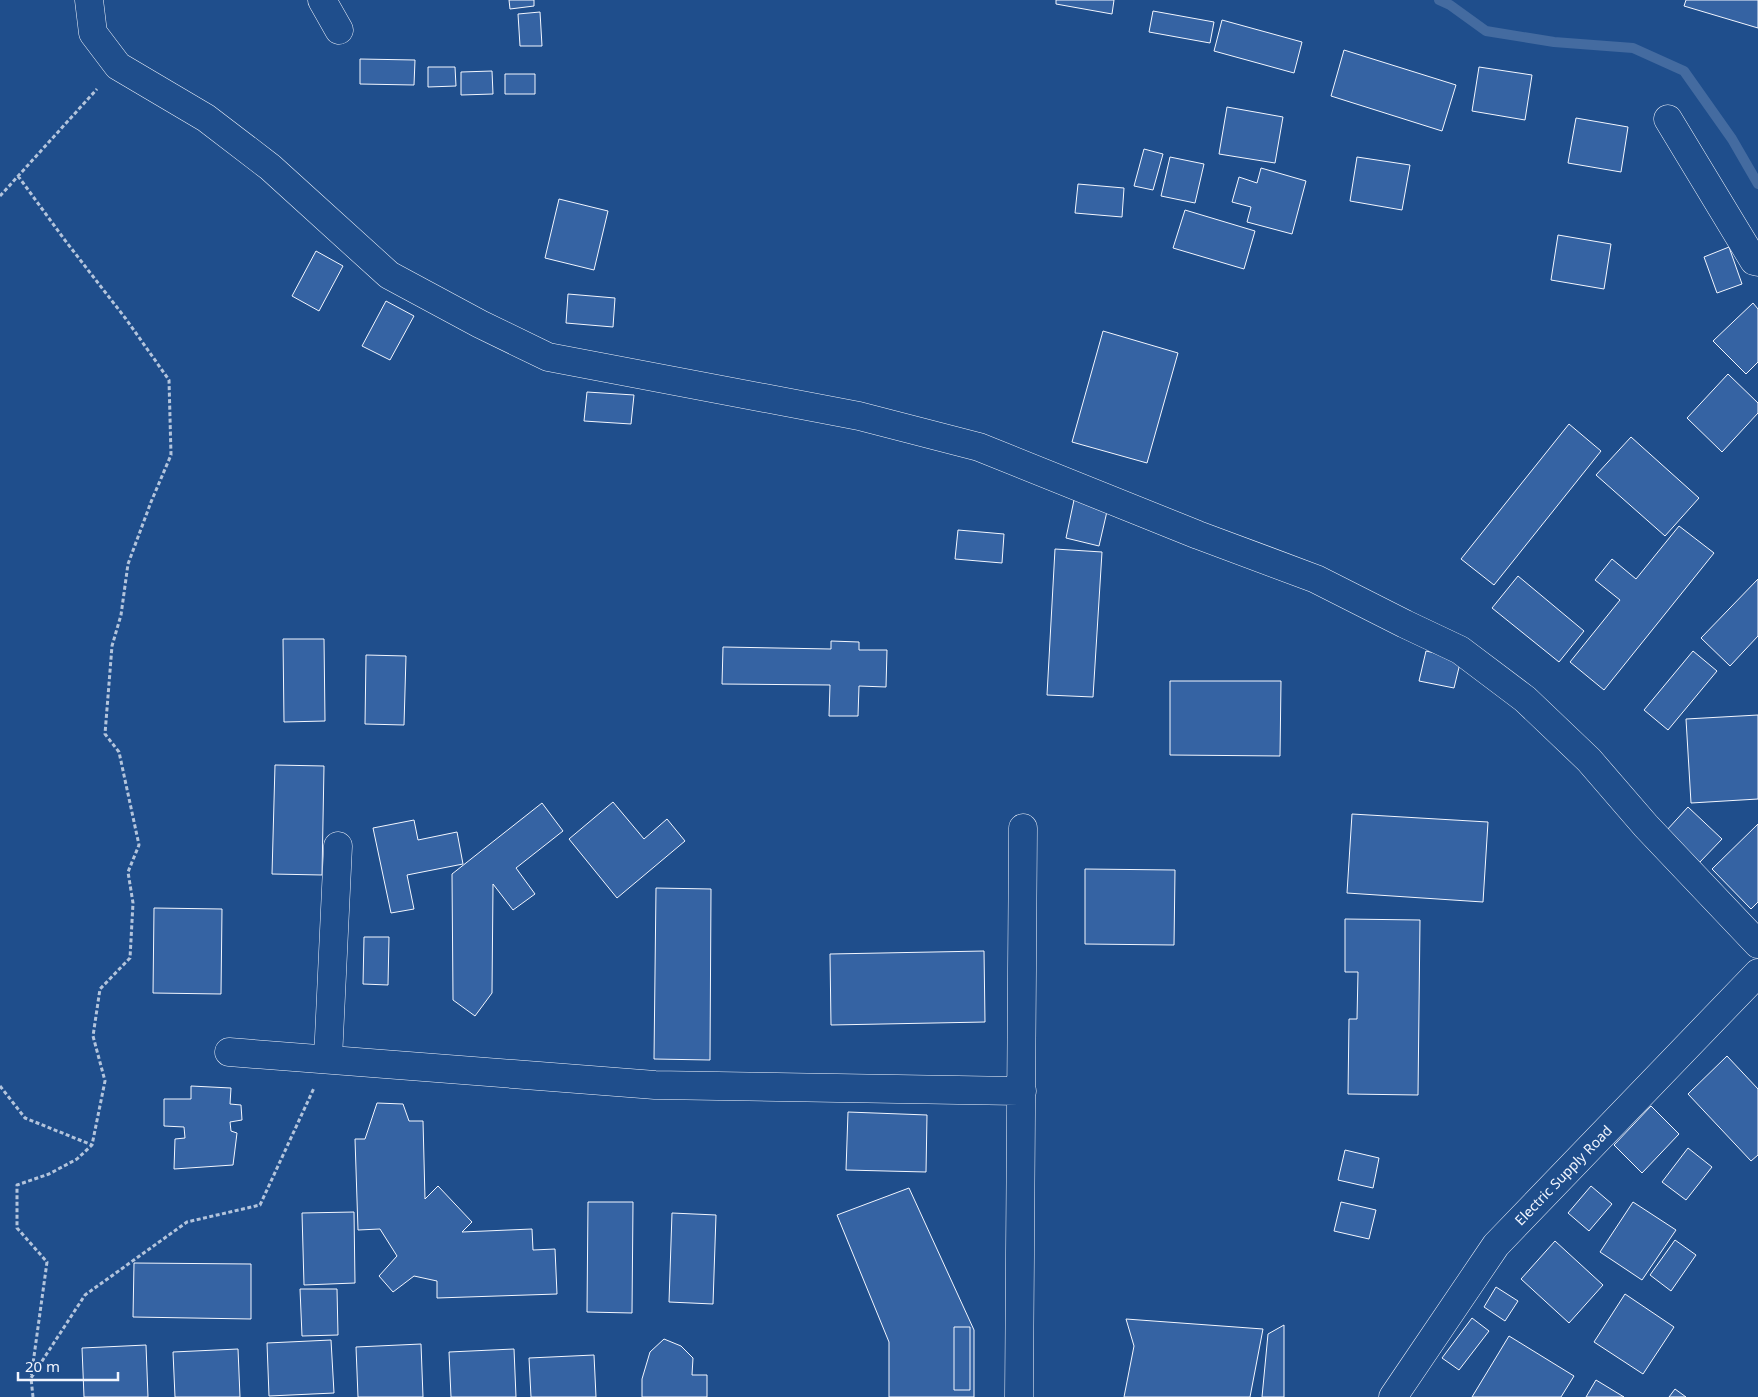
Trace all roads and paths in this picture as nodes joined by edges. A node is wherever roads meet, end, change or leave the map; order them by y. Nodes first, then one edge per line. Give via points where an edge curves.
1 (89, 0) edge
2 (322, 0) edge
3 (339, 30) dead end
4 (118, 66) junction
5 (1668, 119) dead end
6 (18, 176) junction
7 (0, 196) edge
8 (1758, 262) edge
9 (1024, 828) dead end
10 (338, 846) dead end
11 (1758, 944) edge
12 (1758, 973) edge
13 (230, 1052) dead end
14 (328, 1059) junction
15 (0, 1086) edge
16 (1022, 1091) junction
17 (92, 1145) junction
18 (31, 1378) junction
19 (33, 1397) edge
20 (1019, 1397) edge
21 (1393, 1397) edge

1 - 4 street via 93,32
2 - 3 street
4 - 6 path
4 - 11 street via 206,118 270,167 389,275 548,357 859,416 978,447 1316,579 1460,650 1525,699 1589,760 1646,826
5 - 8 street via 1754,261
6 - 7 path
6 - 17 path via 169,380 171,455 128,564 121,616 112,646 105,734 119,752 140,845 128,872 133,903 130,958 100,990 93,1036 105,1082
9 - 16 street
10 - 14 street
12 - 21 street, Electric Supply Road via 1496,1244
13 - 14 street
14 - 16 street via 655,1084
14 - 18 path via 260,1205 186,1222 85,1295
15 - 17 path via 25,1118
16 - 20 street
17 - 18 path via 77,1159 49,1174 17,1185 17,1228 47,1262
18 - 19 path

